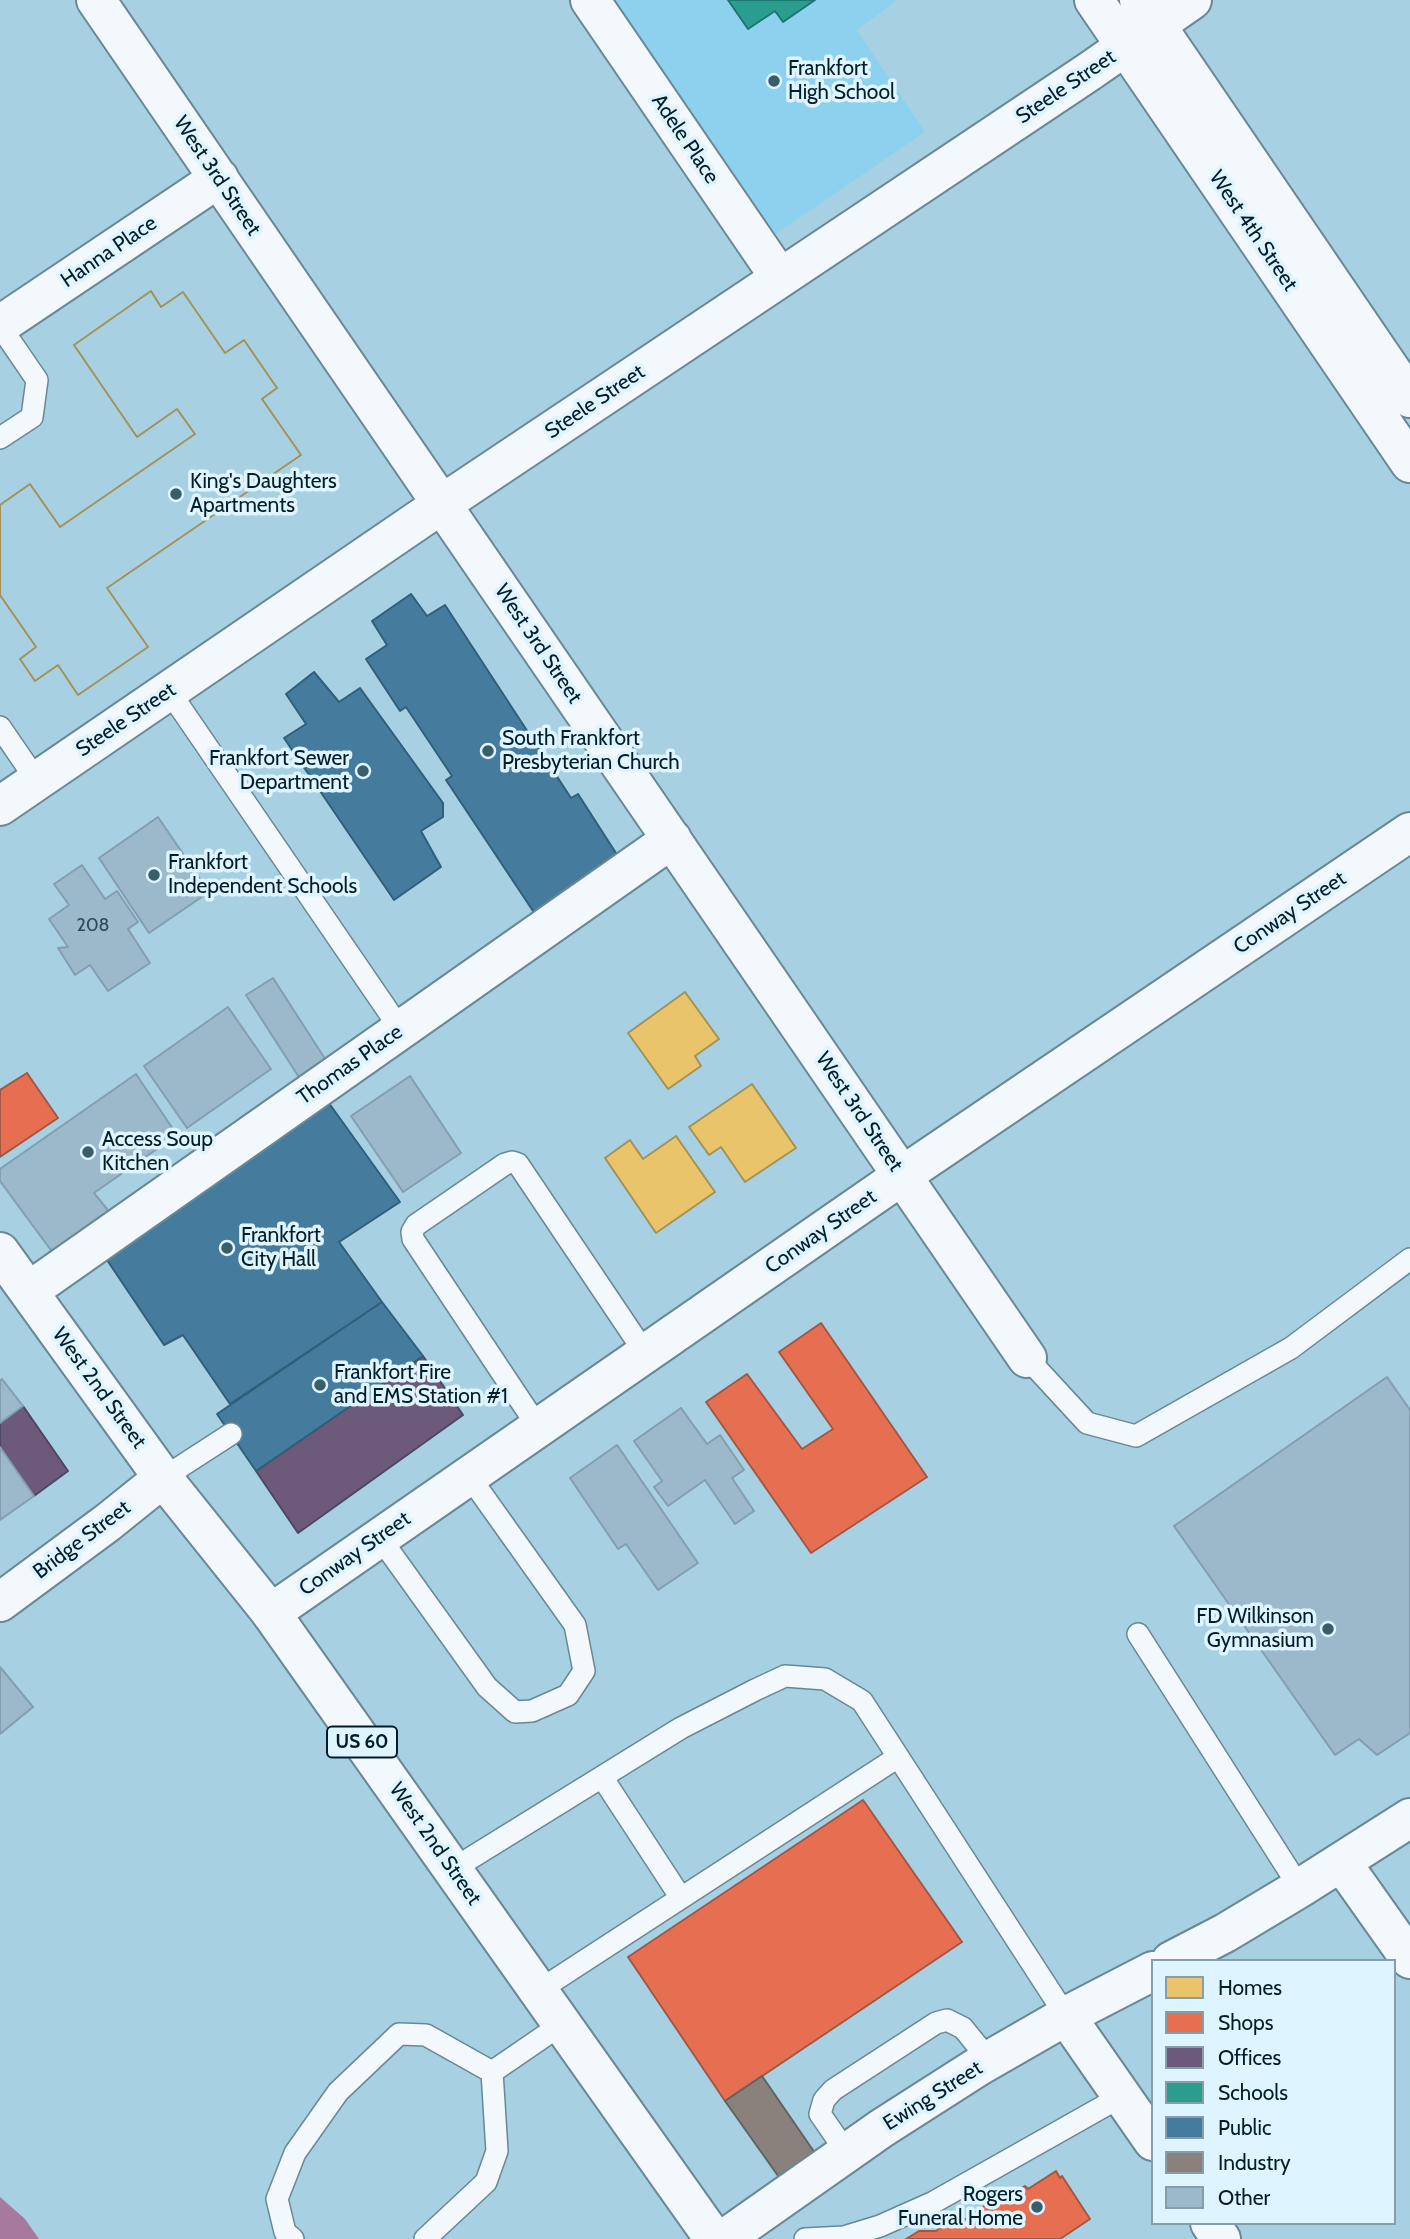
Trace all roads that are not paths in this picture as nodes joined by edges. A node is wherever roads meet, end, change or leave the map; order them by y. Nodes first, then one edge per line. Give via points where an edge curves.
1 (96, 0) edge
2 (590, 0) edge
3 (1094, 0) edge
4 (1192, 0) edge
5 (1140, 23) edge
6 (219, 178) junction
7 (780, 278) junction
8 (0, 326) edge
9 (1410, 398) edge
10 (0, 439) edge
11 (1410, 463) edge
12 (442, 504) junction
13 (169, 691) junction
14 (0, 727) edge
15 (37, 781) junction
16 (0, 806) edge
17 (1410, 832) edge
18 (672, 839) junction
19 (401, 1030) junction
20 (903, 1175) junction
21 (0, 1252) edge
22 (1410, 1259) edge
23 (29, 1291) junction
24 (645, 1353) junction
25 (1027, 1357) joint
26 (538, 1427) junction
27 (231, 1434) dead end
28 (469, 1476) junction
29 (163, 1478) junction
30 (380, 1538) junction
31 (0, 1602) edge
32 (271, 1613) junction
33 (1138, 1634) dead end
34 (898, 1757) junction
35 (602, 1777) junction
36 (1410, 1818) edge
37 (1342, 1863) junction
38 (453, 1869) junction
39 (1300, 1888) junction
40 (681, 1898) junction
41 (1175, 1959) edge
42 (1410, 1959) edge
43 (1151, 1971) edge
44 (538, 1991) junction
45 (1066, 2016) junction
46 (562, 2024) junction
47 (989, 2060) junction
48 (492, 2072) junction
49 (1122, 2096) junction
50 (1151, 2137) edge
51 (847, 2153) junction
52 (293, 2239) edge
53 (425, 2239) edge
54 (714, 2239) edge
55 (724, 2239) edge
56 (805, 2239) edge

1 - 6 street, West 3rd Street
2 - 7 street, Adele Place
3 - 5 street, West 4th Street
4 - 5 street, Steele Street
5 - 7 street, Steele Street
5 - 9 street, West 4th Street
5 - 11 street, West 4th Street
6 - 8 street, Hanna Place
6 - 12 street, West 3rd Street
7 - 12 street, Steele Street
8 - 10 lane via 37,380 32,417
12 - 13 street, Steele Street
12 - 18 street, West 3rd Street
13 - 15 street, Steele Street
13 - 19 lane
14 - 15 lane
15 - 16 street, Steele Street
17 - 20 street, Conway Street
18 - 19 street, Thomas Place
18 - 20 street, West 3rd Street
19 - 23 street, Thomas Place
20 - 24 street, Conway Street
20 - 25 street, West 3rd Street
21 - 23 street, West 2nd Street / US 60
22 - 25 lane via 1291,1348 1136,1436 1087,1423
23 - 29 street, West 2nd Street / US 60
24 - 26 street, Conway Street
24 - 26 lane via 518,1164 505,1164 416,1225 413,1239
26 - 28 street, Conway Street
27 - 29 lane
28 - 30 street, Conway Street
28 - 30 lane via 575,1625 584,1671 568,1695 532,1712 515,1712 487,1687
29 - 31 street, Bridge Street
29 - 32 street, West 2nd Street / US 60
30 - 32 street, Conway Street
32 - 38 street, West 2nd Street / US 60
33 - 39 lane
34 - 35 lane via 862,1701 825,1679 785,1676 681,1728
34 - 40 lane
34 - 45 lane
35 - 38 lane
35 - 40 lane
36 - 37 street
37 - 39 street
37 - 42 street
38 - 44 street, West 2nd Street / US 60
39 - 41 street
40 - 44 lane
43 - 45 street, Ewing Street
44 - 46 street, West 2nd Street / US 60
45 - 47 street, Ewing Street
45 - 49 street
46 - 48 lane
46 - 54 street, West 2nd Street / US 60
47 - 51 street, Ewing Street
47 - 51 lane via 962,2028 947,2020 833,2090 820,2114
48 - 52 lane via 426,2035 399,2034 338,2092 295,2153 277,2199 285,2232
48 - 53 lane via 497,2151 486,2182
49 - 50 street
49 - 56 lane via 934,2202 844,2237
51 - 55 street, Ewing Street

